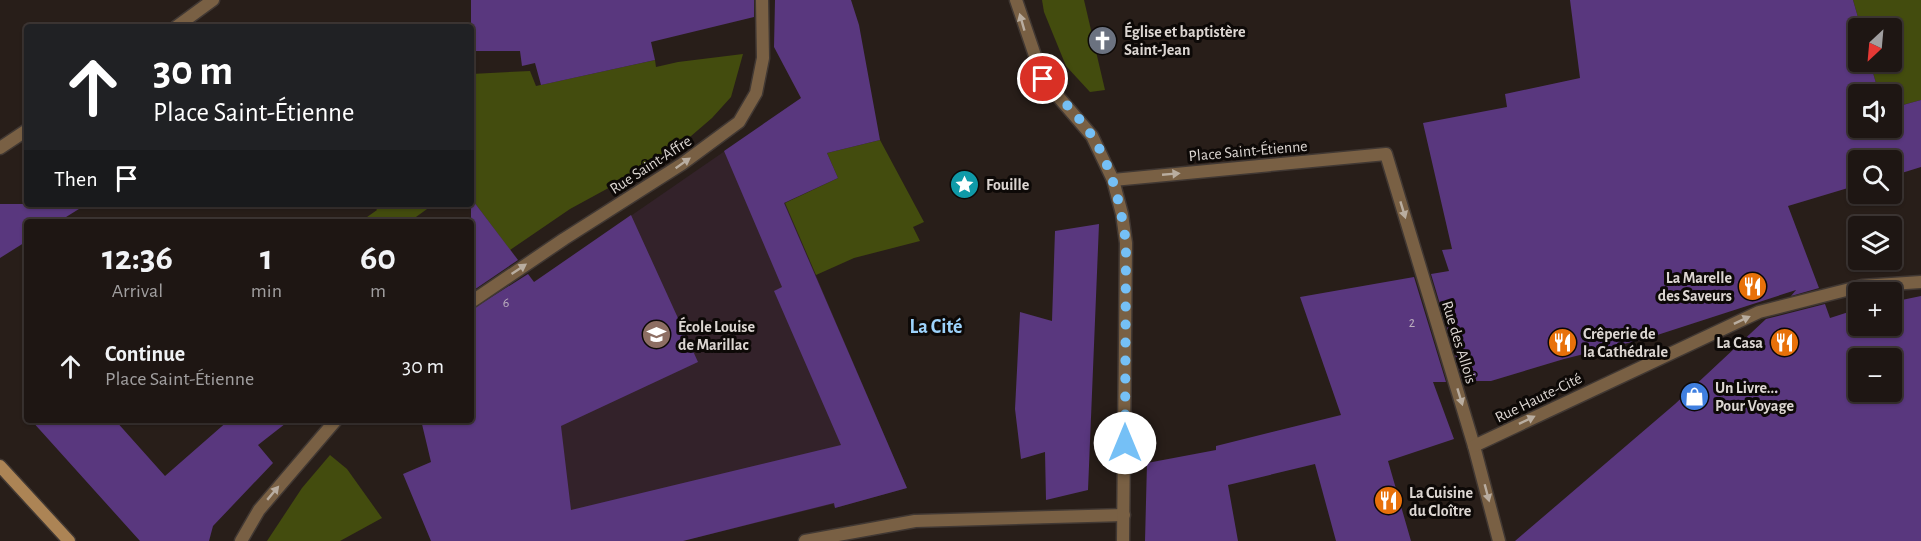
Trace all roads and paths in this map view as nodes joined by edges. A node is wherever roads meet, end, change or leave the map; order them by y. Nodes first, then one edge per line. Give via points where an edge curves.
1 (213, 0) edge
2 (762, 0) edge
3 (1016, 0) edge
4 (180, 24) edge
5 (24, 132) edge
6 (0, 148) edge
7 (1386, 154) joint
8 (1113, 180) junction
9 (1921, 282) edge
10 (474, 300) edge
11 (333, 423) edge
12 (1474, 446) junction
13 (0, 466) edge
14 (1124, 515) junction
15 (69, 541) edge
16 (241, 541) edge
17 (805, 541) edge
18 (1123, 541) edge
19 (1499, 541) edge

1 - 4 street
10 -> 2 street, Rue Saint-Affre via 682,164 739,122 756,93 763,58
8 -> 3 street via 1092,136 1043,79
5 - 6 street
8 -> 7 street, Place Saint-Étienne
7 -> 12 street, Rue des Allois
8 - 14 street via 1126,243
12 -> 9 street, Rue Haute-Cité via 1759,312 1862,286
16 -> 11 street via 259,510
12 -> 19 street, Rue des Allois
13 - 15 main road
14 - 17 street via 915,522
14 - 18 street

